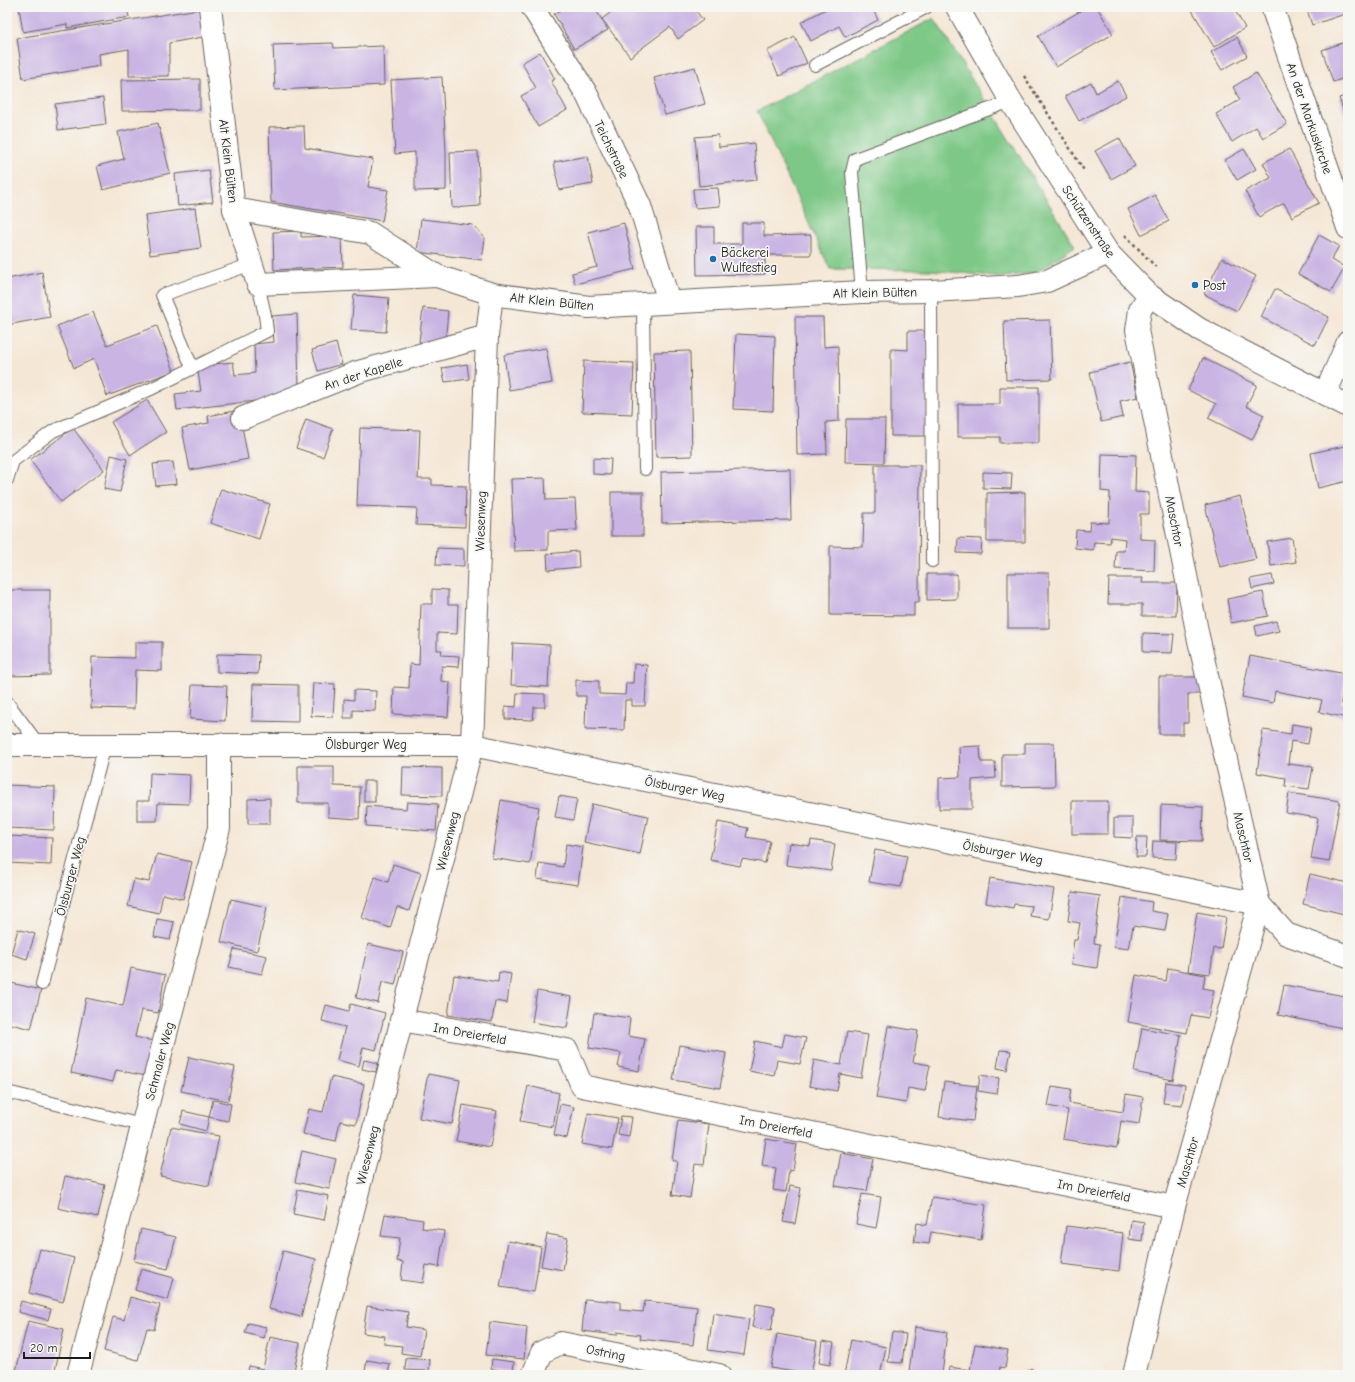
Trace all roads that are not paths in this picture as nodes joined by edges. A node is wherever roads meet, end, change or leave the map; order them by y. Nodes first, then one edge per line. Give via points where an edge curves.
1 (210, 7) edge
2 (532, 7) edge
3 (927, 7) edge
4 (957, 7) edge
5 (1272, 7) edge
6 (815, 64) dead end
7 (1011, 101) junction
8 (234, 209) junction
9 (1348, 228) edge
10 (1108, 253) junction
11 (255, 274) junction
12 (437, 276) junction
13 (931, 291) junction
14 (862, 292) junction
15 (492, 294) junction
16 (1149, 295) junction
17 (669, 302) junction
18 (643, 304) junction
19 (487, 336) junction
20 (1348, 342) edge
21 (192, 368) junction
22 (1325, 394) junction
23 (1348, 406) edge
24 (243, 418) dead end
25 (645, 469) dead end
26 (7, 480) edge
27 (932, 561) dead end
28 (7, 702) edge
29 (7, 744) edge
30 (219, 744) junction
31 (39, 745) junction
32 (472, 745) junction
33 (105, 746) junction
34 (1259, 904) junction
35 (1348, 956) edge
36 (42, 984) dead end
37 (401, 1020) junction
38 (7, 1092) edge
39 (142, 1125) junction
40 (1174, 1206) junction
41 (78, 1375) edge
42 (311, 1375) edge
43 (533, 1375) edge
44 (719, 1375) edge
45 (1134, 1375) edge

1 - 8 street, Alt Klein Bülten
2 - 17 street, Teichstraße via 586,93 640,206
3 - 6 lane
4 - 7 street, Schützenstraße
5 - 9 street, An der Markuskirche
7 - 10 street, Schützenstraße
7 - 14 lane via 855,160 852,172
8 - 11 street
8 - 12 street, Alt Klein Bülten via 370,233
10 - 13 street, Alt Klein Bülten via 1046,281 1018,286
10 - 16 street, Schützenstraße
11 - 12 street
11 - 21 lane via 267,331
11 - 21 lane via 162,295
12 - 15 street, Alt Klein Bülten
13 - 14 street, Alt Klein Bülten
13 - 27 lane
14 - 17 street, Alt Klein Bülten
15 - 18 street, Alt Klein Bülten via 589,307
15 - 19 street, Wiesenweg
16 - 22 street, Schützenstraße via 1199,329
16 - 34 street, Maschtor via 1140,310 1137,330 1198,636
17 - 18 street, Alt Klein Bülten
18 - 25 lane
19 - 24 street, An der Kapelle via 358,372
19 - 32 street, Wiesenweg
20 - 22 street
21 - 26 lane via 151,389 53,431 12,461
22 - 23 street, Schützenstraße
28 - 31 lane
29 - 31 street, Ölsburger Weg
30 - 32 street, Ölsburger Weg
30 - 33 street, Ölsburger Weg
30 - 39 street, Schmaler Weg via 219,828
31 - 33 street, Ölsburger Weg
32 - 34 street, Ölsburger Weg
32 - 37 street, Wiesenweg
33 - 36 lane, Ölsburger Weg
34 - 35 street via 1286,934
34 - 40 street, Maschtor
37 - 40 street, Im Dreierfeld via 567,1050 582,1086
37 - 42 street, Wiesenweg
38 - 39 lane
39 - 41 street, Schmaler Weg
40 - 45 street, Maschtor
43 - 44 street, Ostring via 542,1352 561,1343

